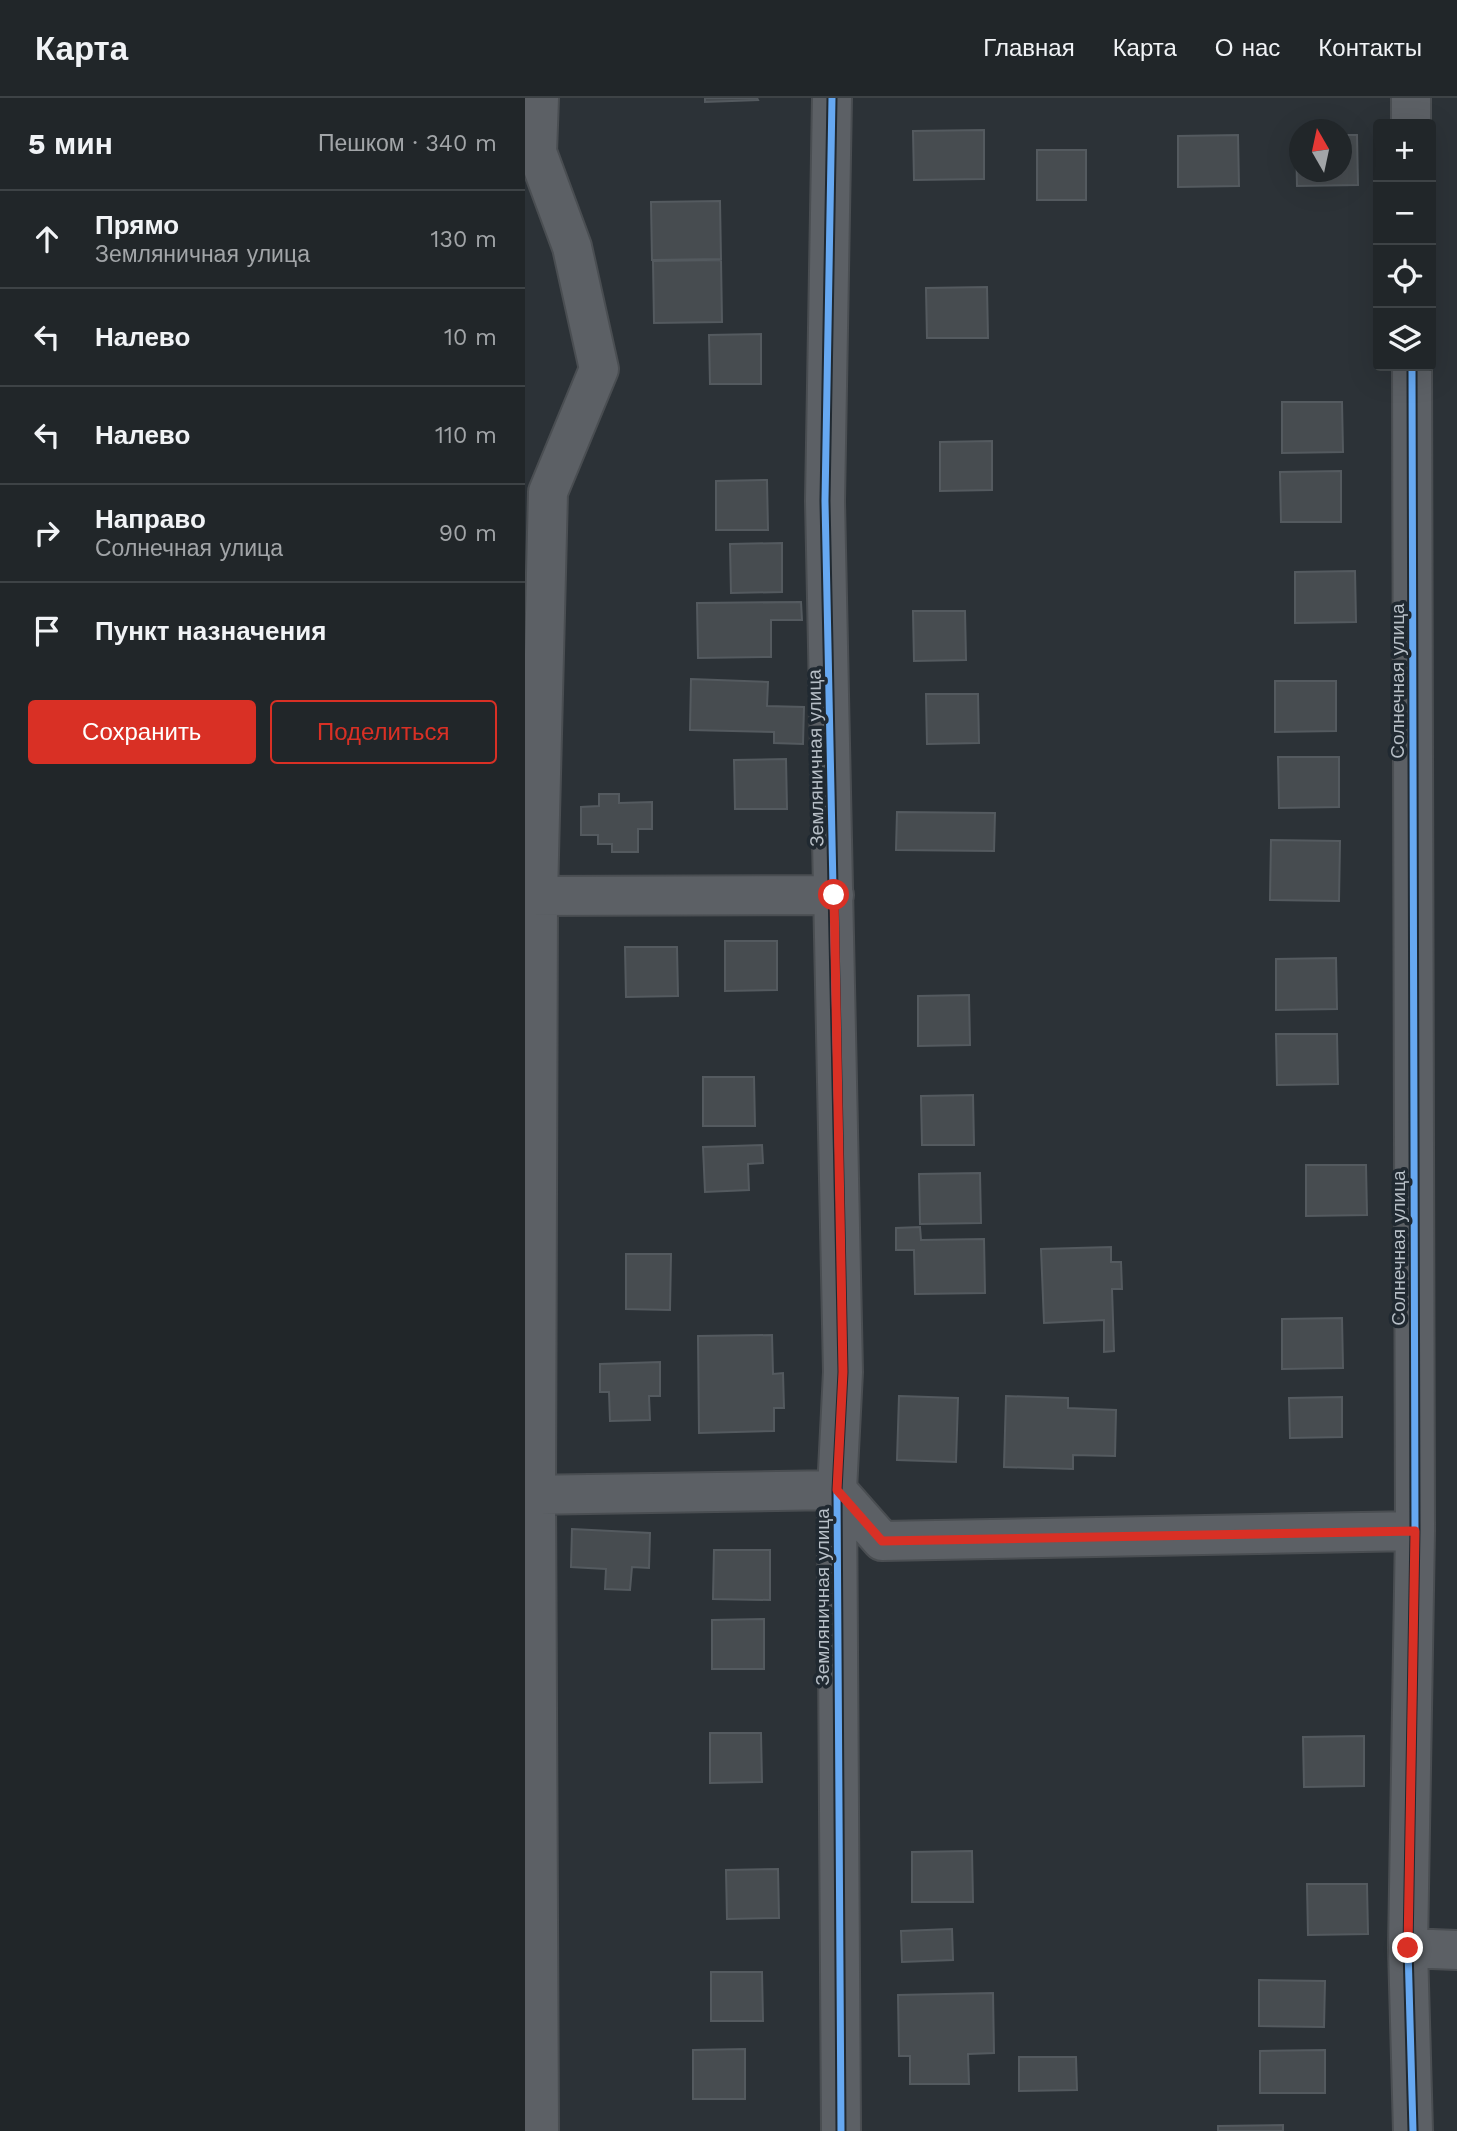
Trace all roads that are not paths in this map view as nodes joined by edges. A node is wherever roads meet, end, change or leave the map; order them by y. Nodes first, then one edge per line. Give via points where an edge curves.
1 (539, 98) edge
2 (832, 98) edge
3 (1411, 98) edge
4 (1411, 119) edge
5 (1412, 371) edge
6 (834, 895) junction
7 (531, 896) edge
8 (837, 1490) junction
9 (530, 1495) edge
10 (1415, 1531) junction
11 (1408, 1948) junction
12 (1457, 1950) edge
13 (539, 2131) edge
14 (841, 2131) edge
15 (1413, 2131) edge

1 - 7 street via 537,152 572,247 599,369 548,492
2 - 6 street, Земляничная улица via 825,501
3 - 4 street
5 - 10 street, Солнечная улица
6 - 7 street
6 - 8 street, Земляничная улица via 843,1372
7 - 9 street
8 - 9 street
8 - 10 street via 882,1541
8 - 14 street, Земляничная улица
9 - 13 street
10 - 11 street, Солнечная улица
11 - 12 street
11 - 15 street, Солнечная улица

